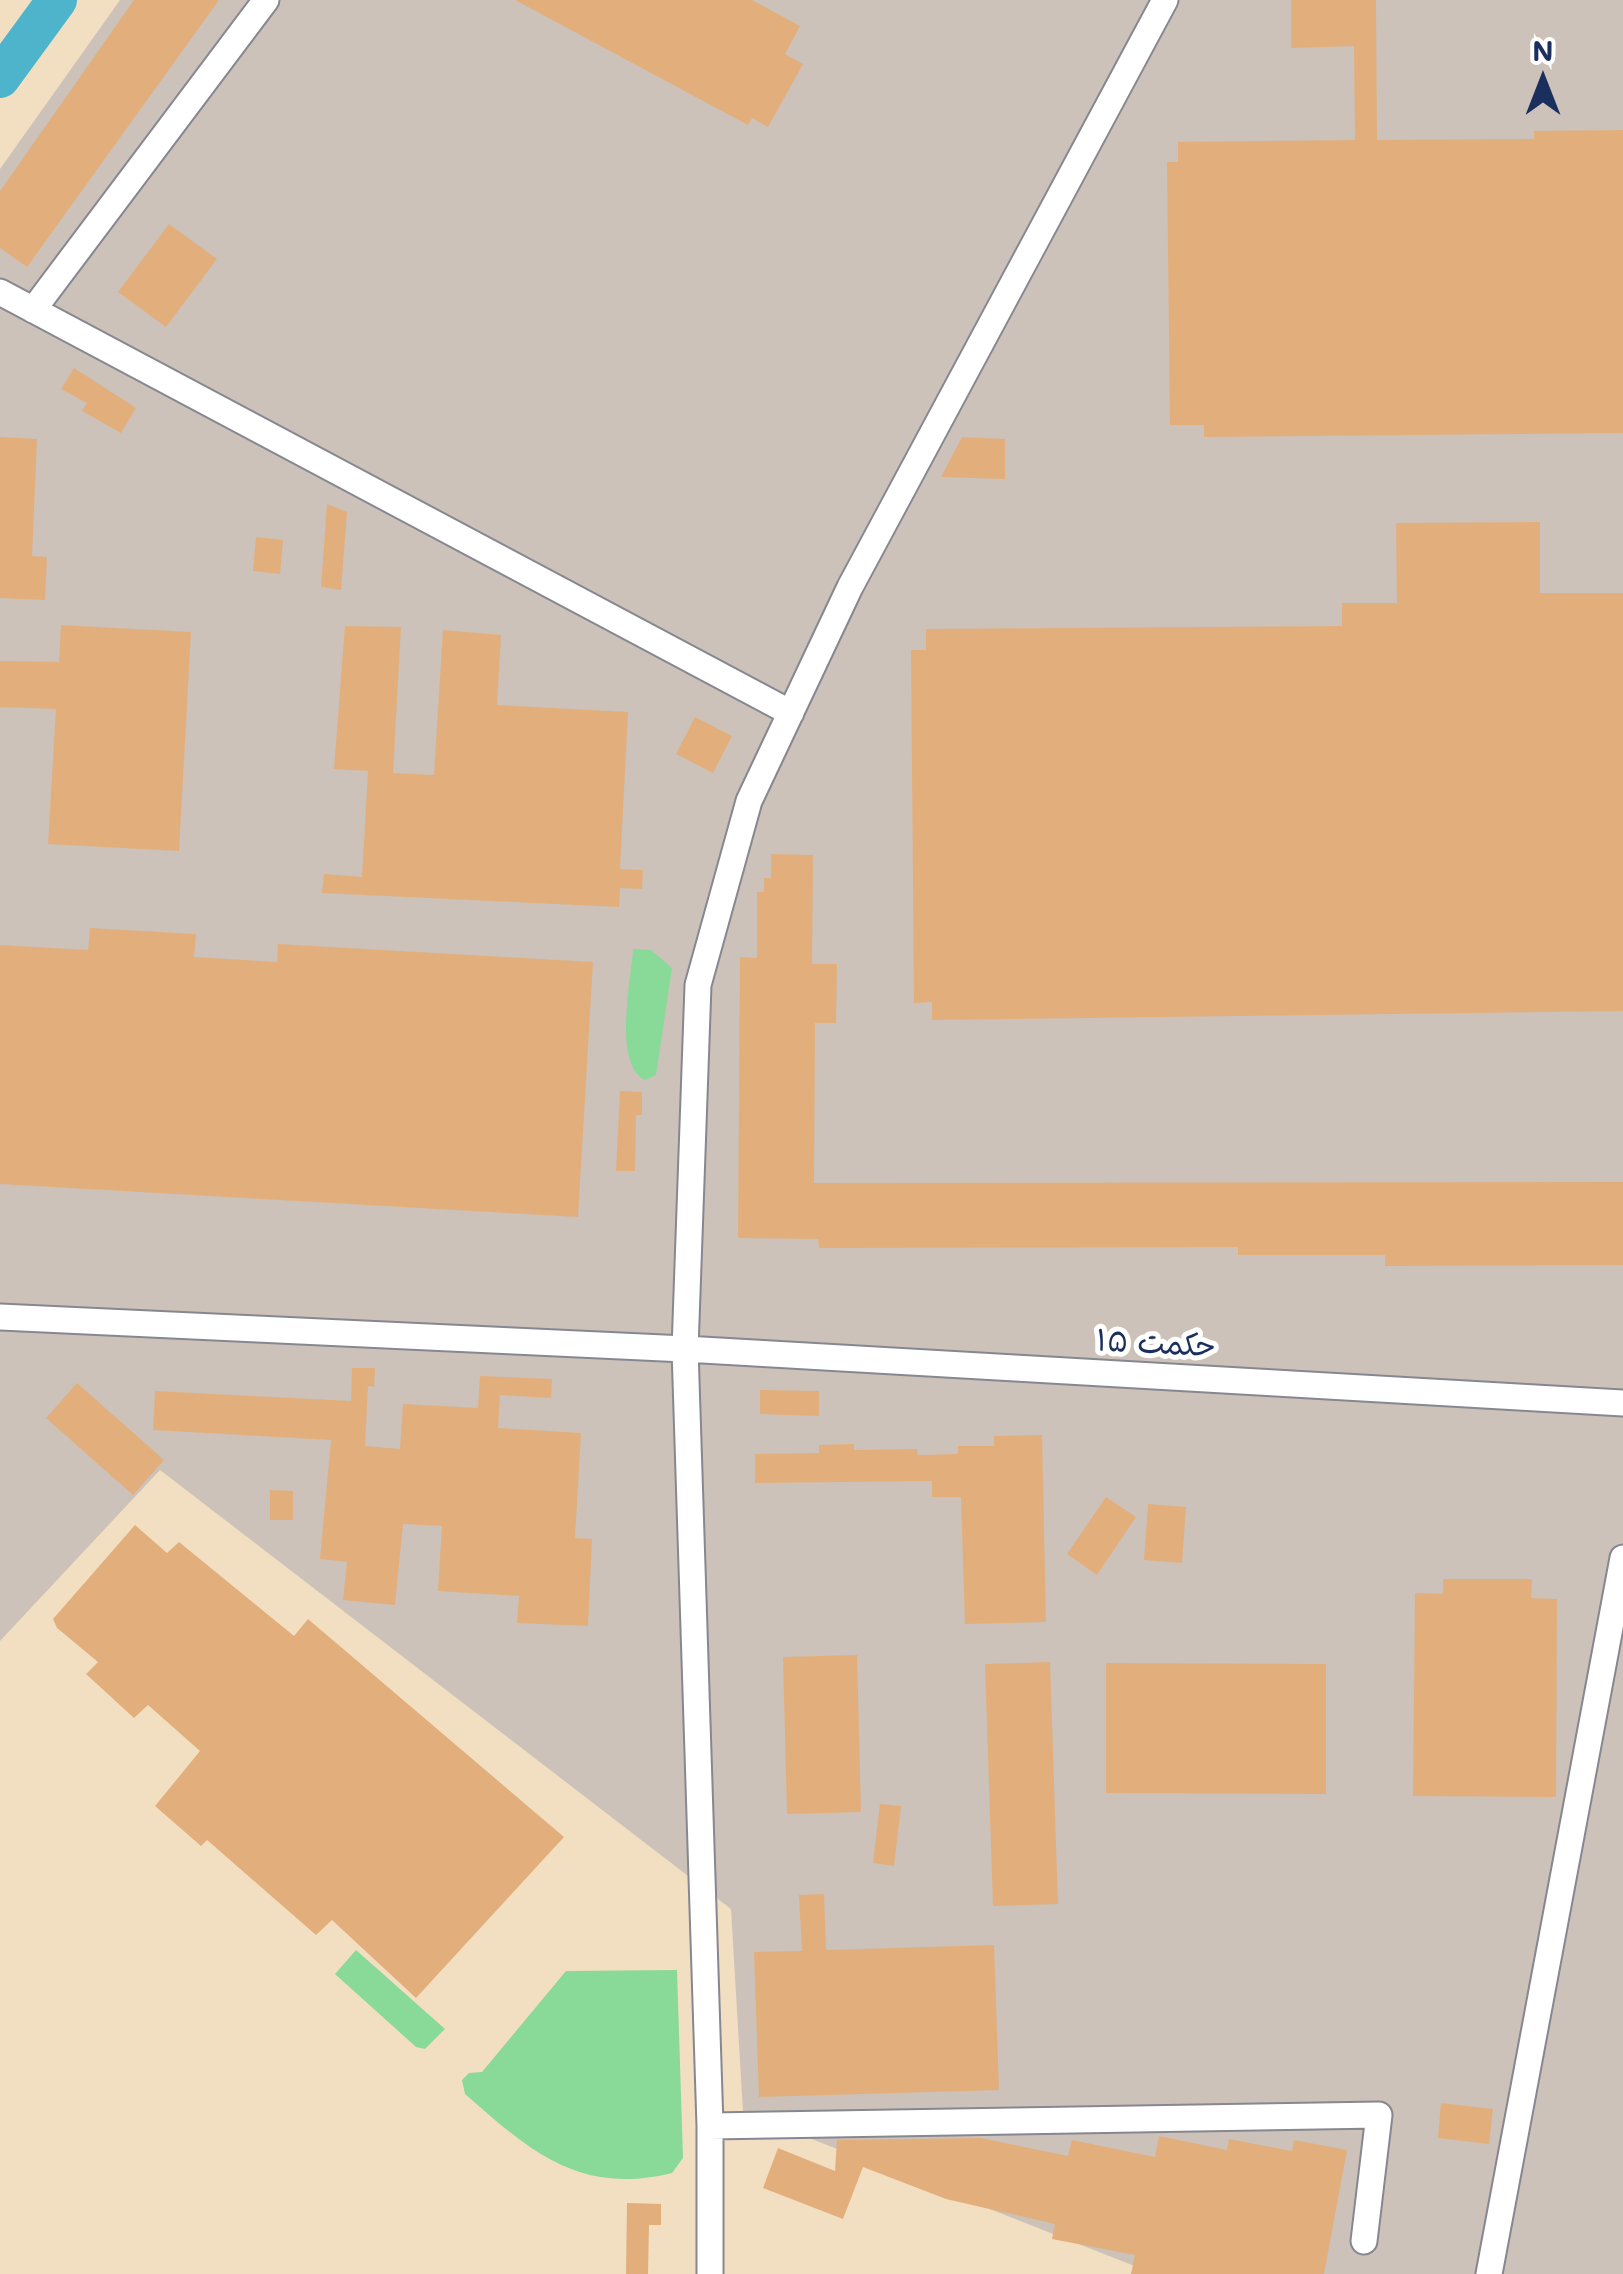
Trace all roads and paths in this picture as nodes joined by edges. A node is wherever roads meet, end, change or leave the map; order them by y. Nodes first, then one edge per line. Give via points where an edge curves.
1 (266, 0) edge
2 (1165, 0) edge
3 (0, 292) edge
4 (33, 310) junction
5 (791, 713) junction
6 (0, 1317) edge
7 (685, 1350) junction
8 (1623, 1403) edge
9 (1623, 1558) edge
10 (710, 2126) junction
11 (1364, 2241) dead end
12 (710, 2274) edge
13 (1489, 2274) edge

1 - 4 street
2 - 5 street via 850,588
3 - 4 street
4 - 5 street
5 - 7 street via 749,802 698,985
6 - 7 street, حکمت ۱۵
7 - 8 street, حکمت ۱۵
7 - 10 street
9 - 13 street
10 - 11 street via 1379,2115
10 - 12 street

